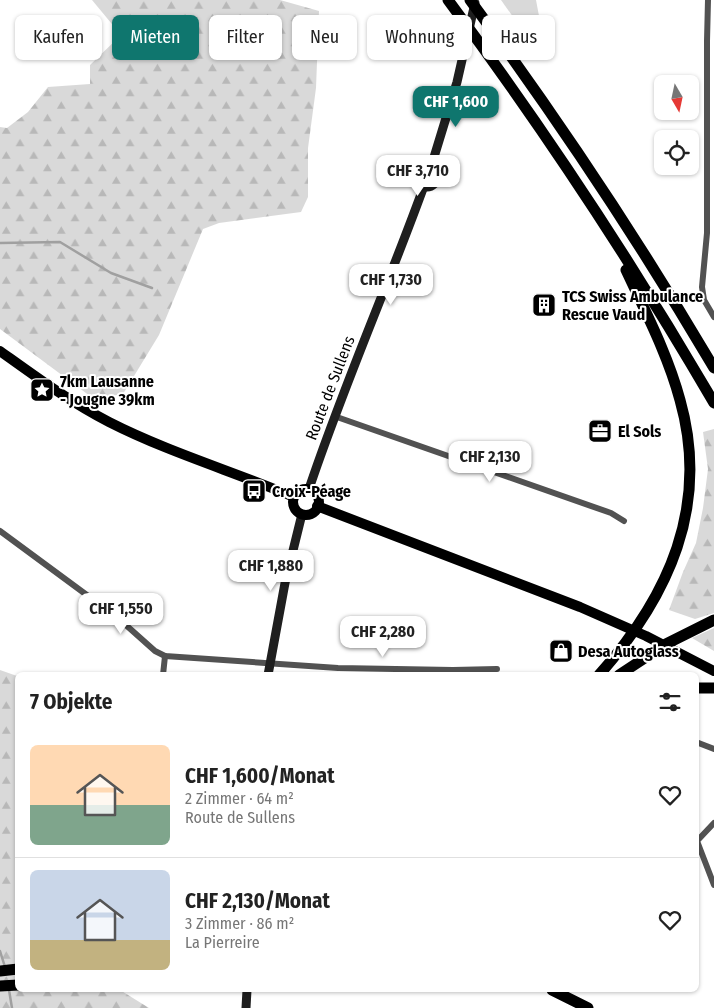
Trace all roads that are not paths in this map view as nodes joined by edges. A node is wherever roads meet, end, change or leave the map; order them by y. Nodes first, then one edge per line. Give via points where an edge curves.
1 (448, 0) edge
2 (470, 0) edge
3 (476, 0) edge
4 (708, 0) edge
5 (431, 167) junction
6 (424, 186) junction
7 (610, 234) junction
8 (714, 317) edge
9 (0, 351) edge
10 (714, 368) edge
11 (714, 403) edge
12 (334, 416) junction
13 (309, 489) junction
14 (294, 497) junction
15 (318, 506) junction
16 (302, 514) junction
17 (624, 521) dead end
18 (0, 531) edge
19 (714, 620) edge
20 (165, 656) junction
21 (269, 663) junction
22 (497, 669) dead end
23 (714, 671) edge
24 (163, 672) edge
25 (268, 672) edge
26 (602, 672) edge
27 (623, 672) edge
28 (699, 688) edge
29 (714, 688) edge
30 (699, 743) edge
31 (714, 749) edge
32 (714, 823) edge
33 (699, 839) edge
34 (699, 846) edge
35 (714, 885) edge
36 (15, 969) edge
37 (0, 971) edge
38 (15, 985) edge
39 (0, 986) edge
40 (247, 992) edge
41 (556, 992) edge
42 (246, 1008) edge
43 (588, 1008) edge

1 - 7 highway via 545,135
2 - 10 highway via 581,158
3 - 5 main road via 464,56
4 - 8 street via 707,234 702,286 704,300
5 - 6 main road via 437,174 436,180 430,186
5 - 6 main road via 424,167 417,173 417,180
6 - 12 main road, Route de Sullens
7 - 11 highway
7 - 26 highway via 670,369 690,451 688,502 682,535 670,568 644,616
9 - 14 main road via 109,422
12 - 13 main road, Route de Sullens
12 - 17 street via 611,512
13 - 14 main road via 300,490
13 - 15 main road via 317,496
14 - 16 main road via 293,505
15 - 16 main road via 310,514
15 - 23 main road via 580,607
16 - 21 main road
18 - 20 street
19 - 27 highway via 682,634
20 - 21 street
20 - 24 street
21 - 22 street via 338,668
21 - 25 main road
28 - 29 highway
30 - 31 street
32 - 33 street
34 - 35 street
36 - 37 highway
38 - 39 highway
40 - 42 main road
41 - 43 highway

